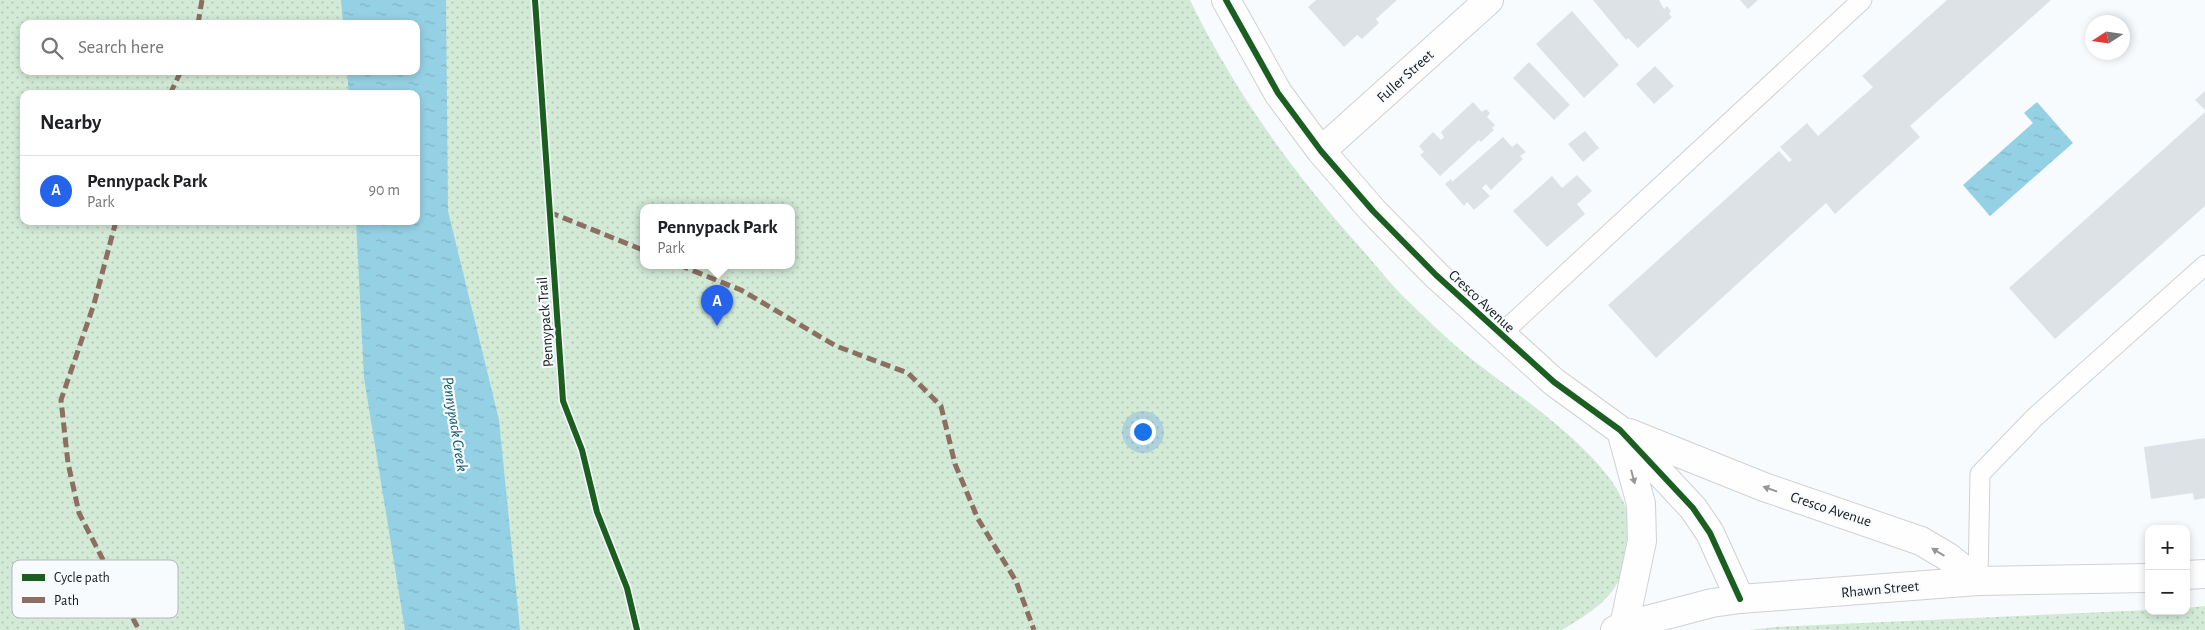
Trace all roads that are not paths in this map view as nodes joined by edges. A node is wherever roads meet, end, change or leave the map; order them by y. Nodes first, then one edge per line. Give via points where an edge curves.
1 (1226, 0) edge
2 (1489, 0) edge
3 (1862, 0) edge
4 (1321, 151) junction
5 (2205, 265) edge
6 (1500, 335) junction
7 (1620, 430) junction
8 (2205, 574) edge
9 (2190, 575) edge
10 (2145, 578) edge
11 (1978, 580) junction
12 (1740, 599) junction
13 (1619, 628) edge

1 - 4 street, Cresco Avenue via 1278,93
2 - 4 street, Fuller Street
3 - 6 lane
4 - 6 street, Cresco Avenue via 1373,211
5 - 11 lane via 2034,418 1980,474
6 - 7 street, Cresco Avenue via 1554,382
11 -> 7 street, Cresco Avenue via 1921,541 1764,487
7 - 12 street, Cresco Avenue via 1693,508 1710,533
7 -> 13 street via 1641,504 1642,541
8 - 9 street
10 - 11 street, Rhawn Street
11 - 12 street, Rhawn Street
12 - 13 street, Rhawn Street via 1712,603

